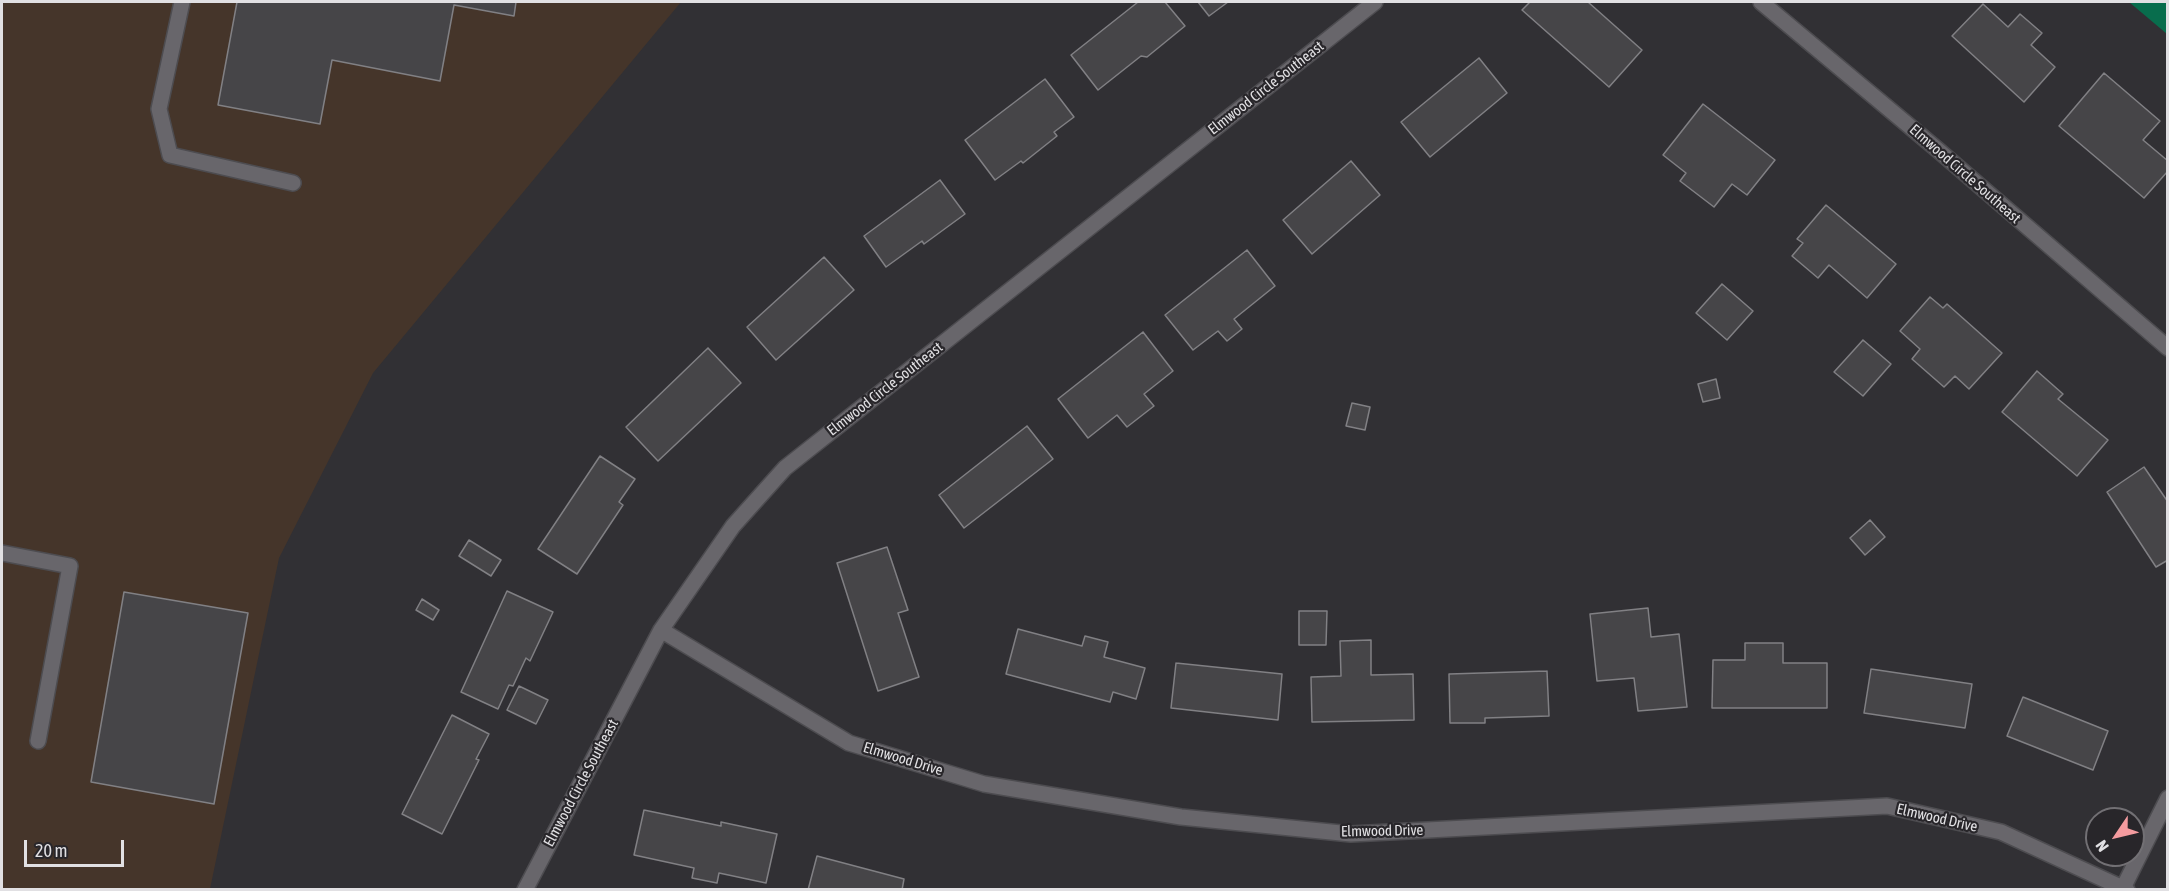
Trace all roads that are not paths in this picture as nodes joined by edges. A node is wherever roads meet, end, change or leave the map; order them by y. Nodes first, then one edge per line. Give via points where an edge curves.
1 (182, 2) edge
2 (1375, 2) edge
3 (1761, 2) edge
4 (293, 183) dead end
5 (2168, 348) edge
6 (2, 553) edge
7 (661, 630) junction
8 (38, 741) dead end
9 (2168, 798) edge
10 (2124, 889) edge
11 (525, 890) edge

1 - 4 street via 159,109 170,155
2 - 7 street, Elmwood Circle Southeast via 785,468 733,526
3 - 5 street, Elmwood Circle Southeast
6 - 8 street via 70,566
7 - 10 street, Elmwood Drive via 849,743 984,784 1181,817 1351,834 1887,806 2001,832
7 - 11 street, Elmwood Circle Southeast
9 - 10 street

